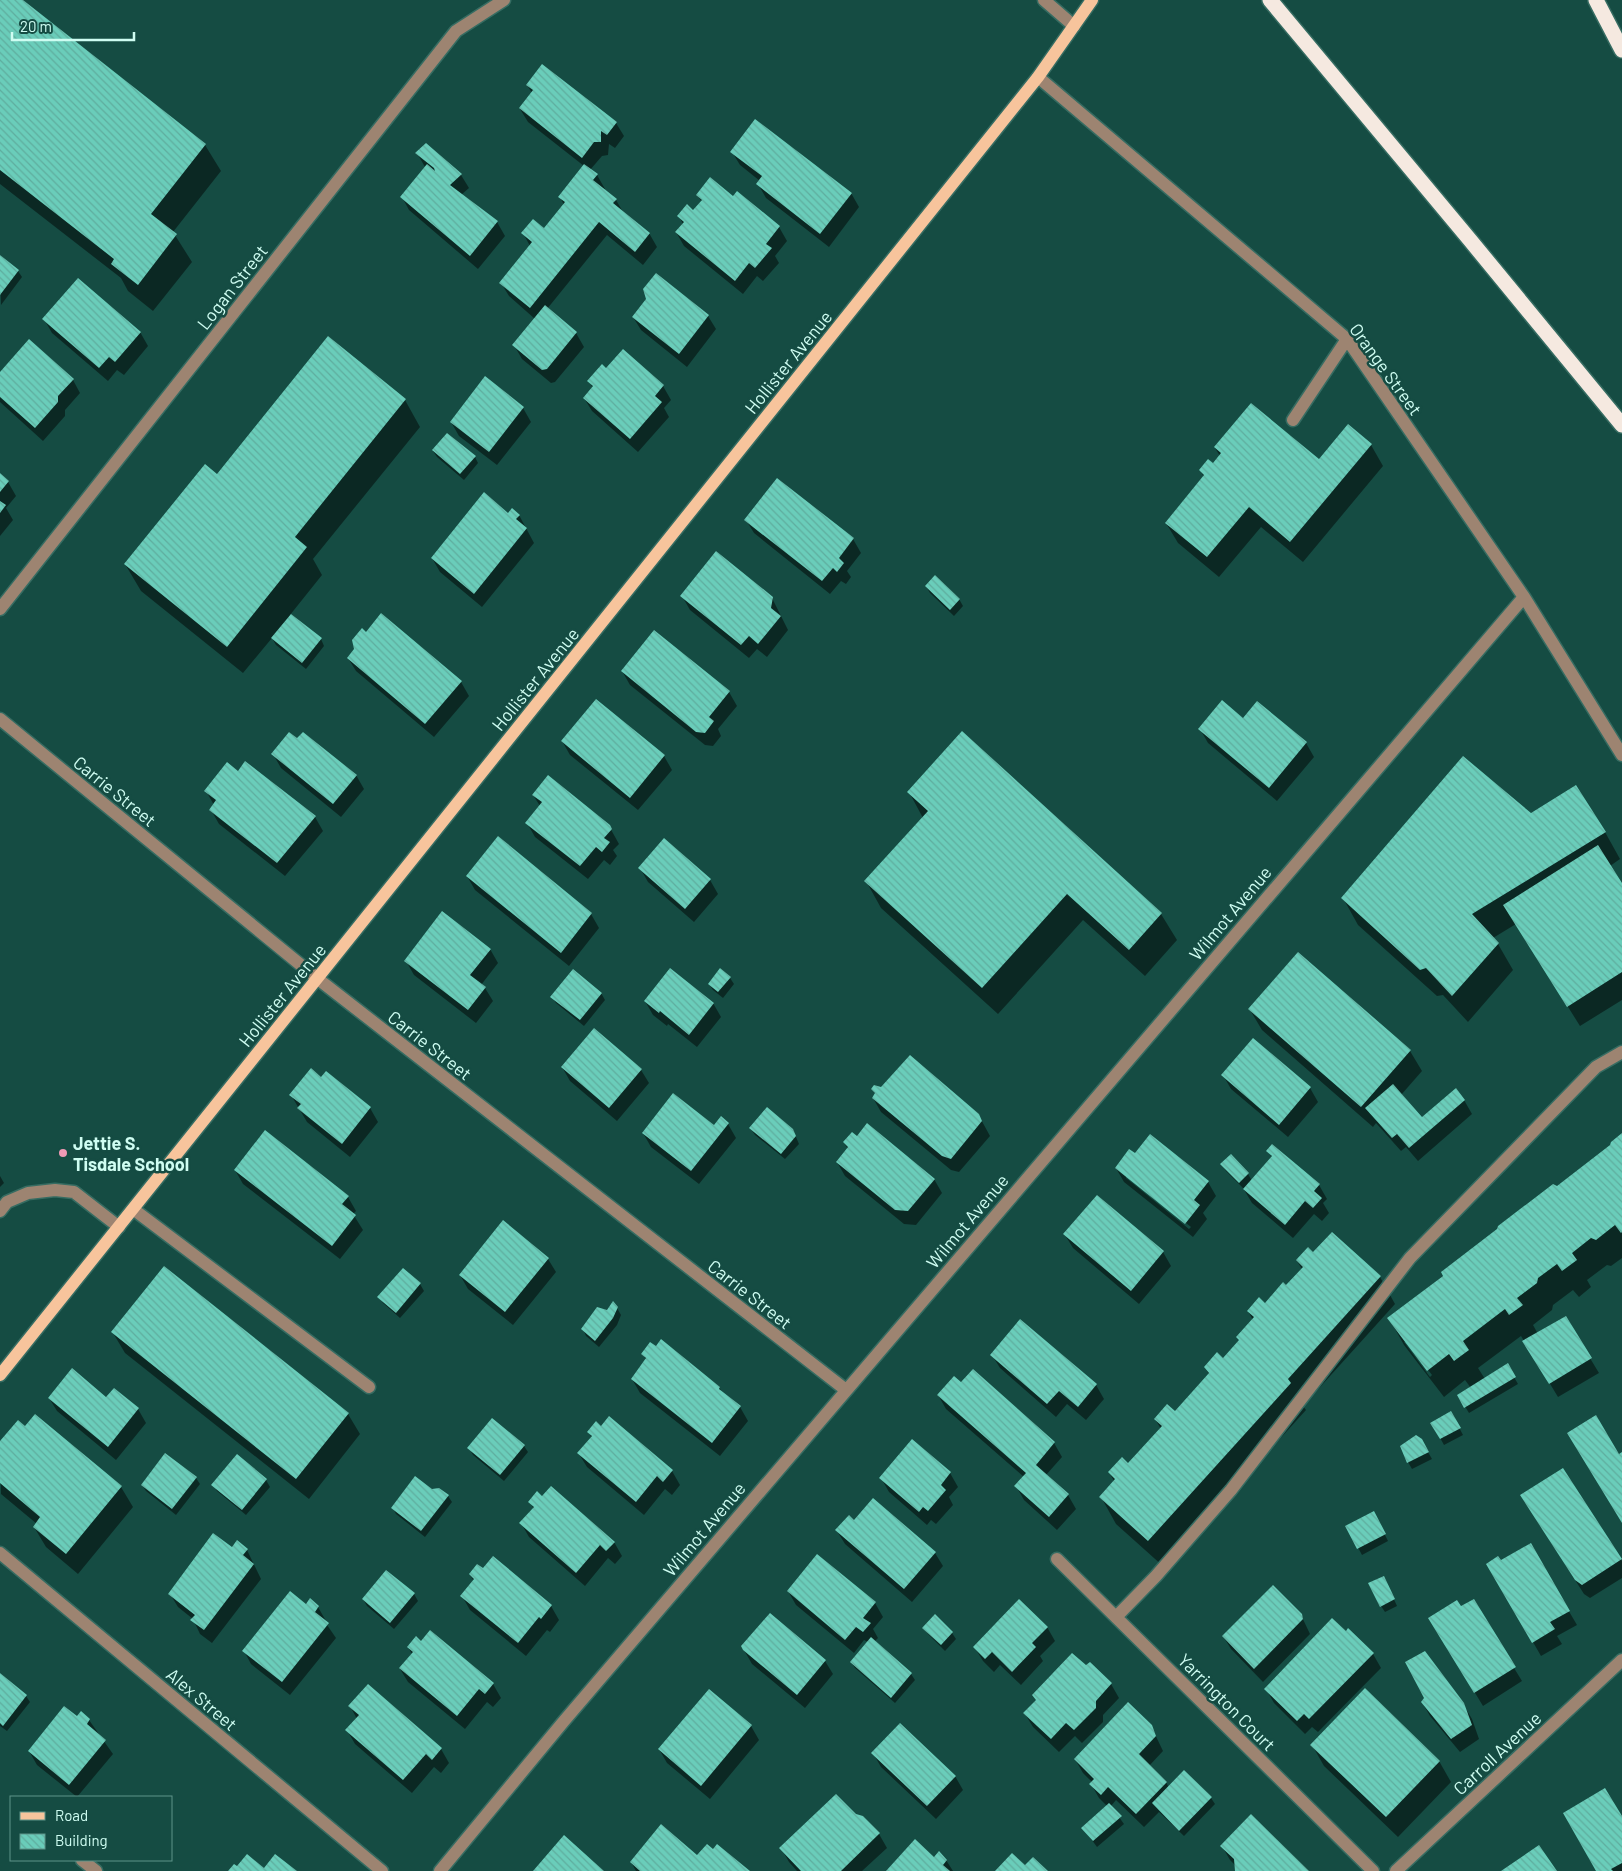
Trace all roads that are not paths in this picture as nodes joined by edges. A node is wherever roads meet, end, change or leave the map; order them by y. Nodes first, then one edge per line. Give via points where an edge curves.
1 (1044, 0) edge
2 (1092, 0) edge
3 (1270, 0) edge
4 (1596, 0) edge
5 (494, 2) edge
6 (1074, 26) junction
7 (1622, 50) edge
8 (1038, 77) junction
9 (1347, 339) junction
10 (1293, 420) dead end
11 (1622, 425) edge
12 (1524, 597) junction
13 (0, 609) edge
14 (0, 719) edge
15 (1622, 755) edge
16 (318, 979) junction
17 (1622, 1052) edge
18 (133, 1209) junction
19 (0, 1211) edge
20 (119, 1227) junction
21 (0, 1375) edge
22 (369, 1387) dead end
23 (846, 1390) junction
24 (0, 1553) edge
25 (1057, 1559) dead end
26 (1116, 1617) junction
27 (1622, 1660) edge
28 (83, 1861) edge
29 (96, 1871) edge
30 (382, 1871) edge
31 (440, 1871) edge
32 (1373, 1871) edge
33 (1396, 1871) edge

1 - 6 street
2 - 6 main road, Hollister Avenue
3 - 11 highway
4 - 7 highway
5 - 13 street, Logan Street via 456,31
6 - 8 main road, Hollister Avenue
8 - 9 street, Orange Street
8 - 16 main road, Hollister Avenue
9 - 10 street
9 - 12 street, Orange Street
12 - 15 street, Orange Street
12 - 23 street, Wilmot Avenue
14 - 16 street, Carrie Street
16 - 18 main road, Hollister Avenue
16 - 23 street, Carrie Street
17 - 26 street via 1596,1067 1410,1258 1231,1490
18 - 20 main road, Hollister Avenue
18 - 22 street
19 - 20 street via 7,1202 28,1193 74,1192
20 - 21 main road, Hollister Avenue
23 - 31 street, Wilmot Avenue via 570,1713
24 - 30 street, Alex Street
25 - 26 street, Yarrington Court
26 - 32 street, Yarrington Court
27 - 33 street, Carroll Avenue
28 - 29 street

